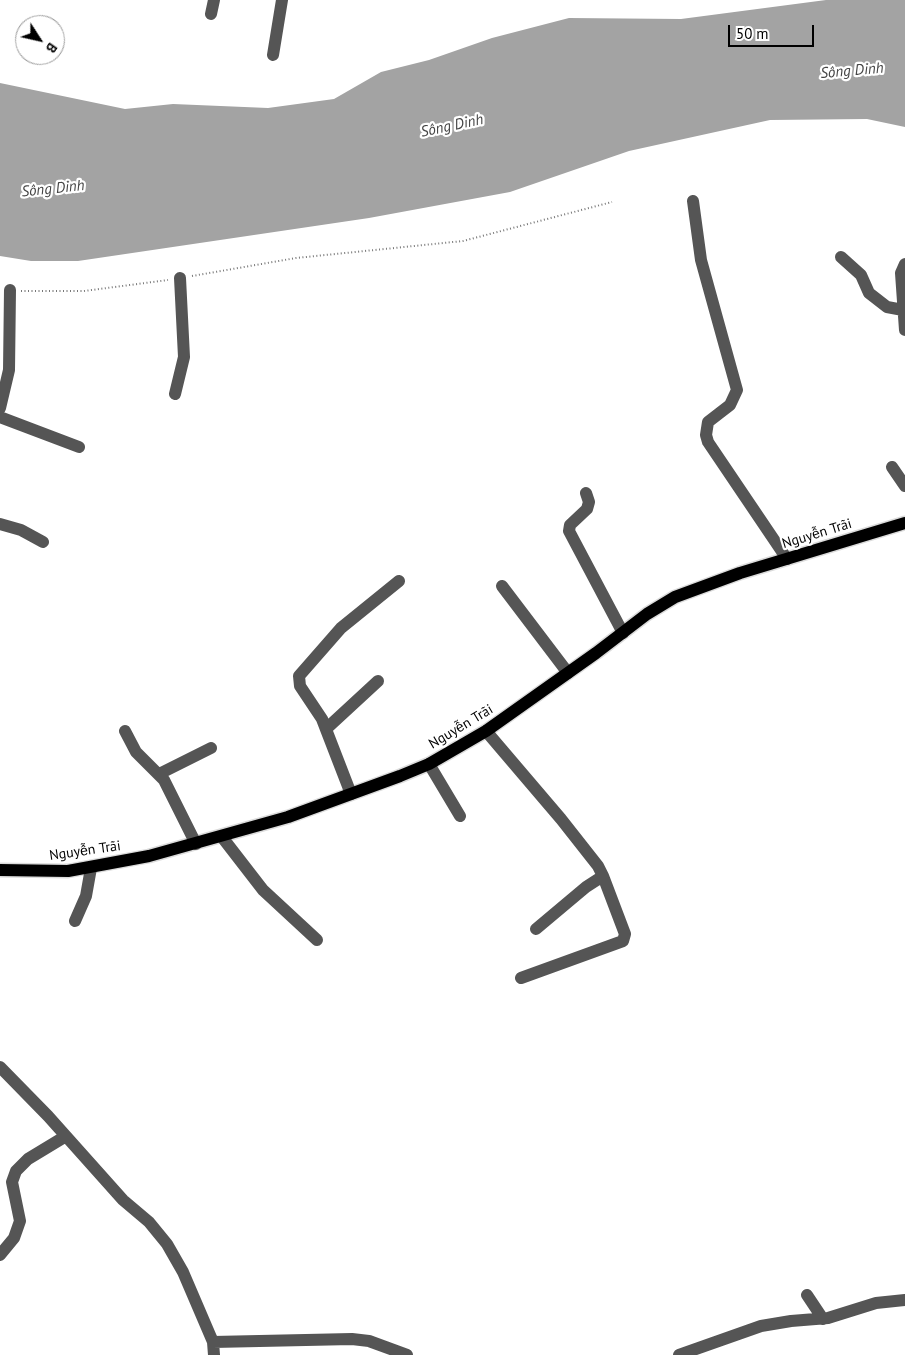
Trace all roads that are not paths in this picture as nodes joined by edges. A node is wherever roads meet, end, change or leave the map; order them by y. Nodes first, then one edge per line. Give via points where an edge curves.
1 (214, 0) edge
2 (282, 0) edge
3 (211, 14) dead end
4 (273, 55) dead end
5 (693, 202) dead end
6 (841, 257) dead end
7 (905, 264) edge
8 (180, 278) road end
9 (10, 290) road end
10 (903, 310) junction
11 (905, 330) edge
12 (174, 394) dead end
13 (0, 408) edge
14 (0, 417) edge
15 (79, 447) dead end
16 (892, 467) dead end
17 (905, 486) edge
18 (586, 493) dead end
19 (905, 523) edge
20 (0, 524) edge
21 (42, 542) dead end
22 (787, 559) junction
23 (398, 581) dead end
24 (502, 586) dead end
25 (623, 633) junction
26 (568, 673) junction
27 (378, 681) dead end
28 (326, 729) junction
29 (125, 731) dead end
30 (486, 731) junction
31 (211, 748) dead end
32 (429, 764) junction
33 (159, 774) junction
34 (350, 794) junction
35 (460, 816) dead end
36 (222, 837) junction
37 (196, 844) junction
38 (91, 868) junction
39 (0, 870) edge
40 (603, 876) junction
41 (75, 922) dead end
42 (536, 929) dead end
43 (317, 940) dead end
44 (521, 978) dead end
45 (0, 1067) edge
46 (66, 1136) junction
47 (0, 1255) edge
48 (807, 1295) dead end
49 (905, 1300) edge
50 (823, 1319) junction
51 (213, 1342) junction
52 (214, 1355) edge
53 (407, 1355) edge
54 (679, 1355) edge

1 - 3 street
2 - 4 street
5 - 22 street via 703,269 737,390 730,405 708,422 706,435
6 - 10 street via 861,274 869,293 887,307
7 - 10 street via 902,273
8 - 12 street via 184,357
9 - 13 street via 8,370
10 - 11 street
14 - 15 street
16 - 17 street
18 - 25 street via 587,509 570,525 570,531
19 - 22 main road, Nguyễn Trãi
20 - 21 street via 21,530
22 - 25 main road, Nguyễn Trãi via 688,592 647,614
23 - 28 street via 341,628 301,672 300,686
24 - 26 street
25 - 26 main road, Nguyễn Trãi
26 - 30 main road, Nguyễn Trãi
27 - 28 street
28 - 34 street
29 - 33 street via 136,752
30 - 32 main road, Nguyễn Trãi
30 - 40 street via 561,819
31 - 33 street
32 - 34 main road, Nguyễn Trãi
32 - 35 street
33 - 37 street
34 - 36 main road, Nguyễn Trãi
36 - 37 main road, Nguyễn Trãi
36 - 43 street via 263,890
37 - 38 main road, Nguyễn Trãi
38 - 39 main road, Nguyễn Trãi
38 - 41 street via 86,896
40 - 42 street
40 - 44 street via 625,934 623,941
45 - 46 street
46 - 47 street via 16,1170 12,1182 20,1221 14,1238
46 - 51 street via 167,1244 183,1272
48 - 50 street
49 - 50 street via 876,1303
50 - 54 street via 761,1326
51 - 52 street
51 - 53 street via 352,1339

